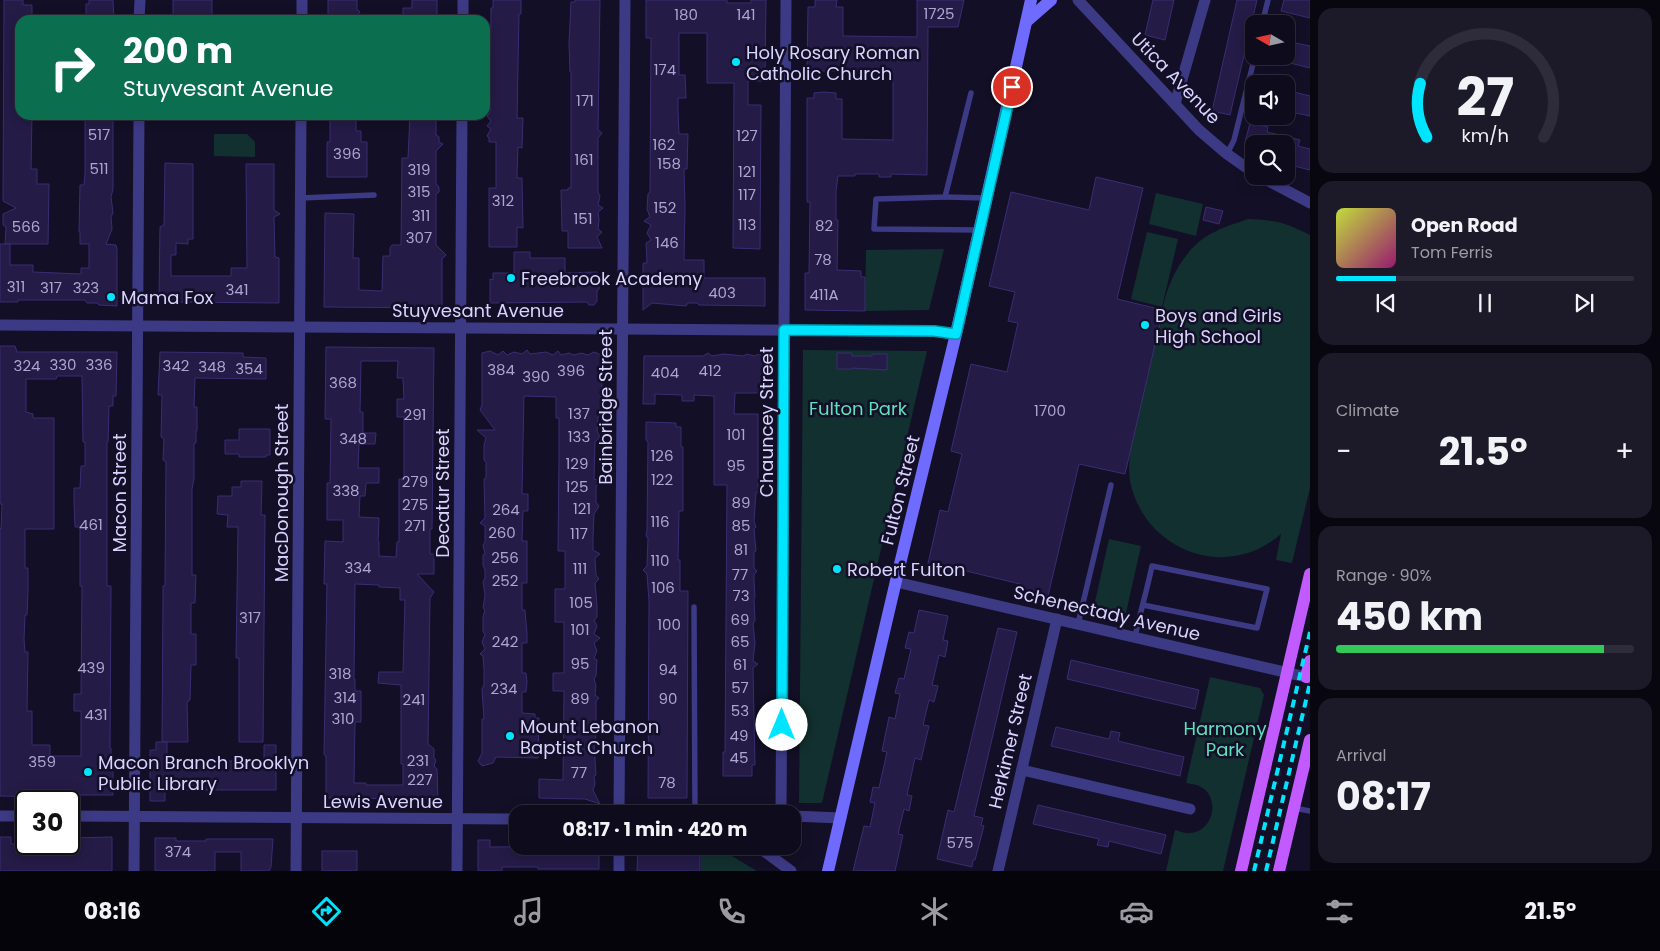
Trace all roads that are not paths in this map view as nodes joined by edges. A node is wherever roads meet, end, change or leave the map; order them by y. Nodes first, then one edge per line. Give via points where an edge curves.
1 (140, 0) edge
2 (302, 0) edge
3 (463, 0) edge
4 (625, 0) edge
5 (786, 0) edge
6 (1031, 0) edge
7 (1051, 0) edge
8 (1078, 0) edge
9 (1205, 0) edge
10 (1268, 0) edge
11 (140, 15) edge
12 (302, 15) edge
13 (463, 15) edge
14 (1264, 15) edge
15 (1027, 21) junction
16 (1252, 65) edge
17 (971, 92) dead end
18 (1175, 104) junction
19 (139, 120) edge
20 (301, 120) edge
21 (462, 120) edge
22 (1227, 154) junction
23 (1245, 167) edge
24 (1275, 185) edge
25 (374, 195) dead end
26 (945, 197) junction
27 (300, 198) junction
28 (987, 198) junction
29 (1310, 204) edge
30 (980, 230) junction
31 (0, 325) edge
32 (138, 326) junction
33 (299, 326) junction
34 (461, 328) junction
35 (622, 329) junction
36 (784, 330) junction
37 (956, 334) junction
38 (1111, 485) dead end
39 (1310, 574) edge
40 (896, 582) junction
41 (1143, 605) junction
42 (694, 607) dead end
43 (1057, 620) junction
44 (1078, 624) junction
45 (1135, 637) junction
46 (1310, 660) edge
47 (1287, 672) junction
48 (1308, 677) edge
49 (1310, 740) edge
50 (1022, 770) junction
51 (619, 805) edge
52 (695, 805) edge
53 (781, 805) edge
54 (1294, 808) junction
55 (1190, 809) dead end
56 (1310, 811) edge
57 (0, 816) edge
58 (15, 816) edge
59 (80, 816) edge
60 (134, 816) junction
61 (801, 816) edge
62 (296, 818) junction
63 (841, 818) junction
64 (458, 819) junction
65 (509, 819) edge
66 (619, 855) edge
67 (769, 855) edge
68 (134, 871) edge
69 (296, 871) edge
70 (457, 871) edge
71 (619, 871) edge
72 (791, 871) edge
73 (828, 871) edge
74 (998, 871) edge
75 (1241, 871) edge
76 (1280, 871) edge

1 - 11 street
2 - 12 street
3 - 13 street
4 - 35 street, Bainbridge Street
5 - 36 street, Chauncey Street
6 - 15 main road, Fulton Street
7 - 15 main road
8 - 18 street, Utica Avenue
9 - 18 street
10 - 14 lane
15 - 28 main road, Fulton Street
16 - 22 lane via 1234,140
17 - 26 lane
18 - 22 street, Utica Avenue
19 - 32 street, Macon Street
20 - 27 street, MacDonough Street
21 - 34 street, Decatur Street
22 - 23 street, Utica Avenue
24 - 29 street
25 - 27 lane
26 - 28 lane
26 - 30 lane via 876,199 874,229
27 - 33 street, MacDonough Street
28 - 30 main road, Fulton Street
30 - 37 main road, Fulton Street
31 - 32 street, Stuyvesant Avenue
32 - 33 street, Stuyvesant Avenue
32 - 60 street, Macon Street
33 - 34 street, Stuyvesant Avenue
33 - 62 street, MacDonough Street
34 - 35 street, Stuyvesant Avenue
34 - 64 street, Decatur Street
35 - 36 street, Stuyvesant Avenue
35 - 51 street, Bainbridge Street
36 - 37 street, Stuyvesant Avenue
36 - 53 street, Chauncey Street
37 - 40 main road, Fulton Street
38 - 44 lane
39 - 47 main road
40 - 43 street, Schenectady Avenue
40 - 63 main road, Fulton Street
41 - 41 lane via 1257,628 1267,590 1152,566
41 - 45 lane
42 - 52 lane
43 - 44 street, Schenectady Avenue
43 - 50 street, Herkimer Street
44 - 45 street, Schenectady Avenue
45 - 47 street, Schenectady Avenue
46 - 48 main road
47 - 48 street, Schenectady Avenue
47 - 75 main road
49 - 54 main road
50 - 55 street
50 - 74 street, Herkimer Street
54 - 56 lane
54 - 76 main road
57 - 58 street
59 - 60 street, Lewis Avenue
60 - 62 street, Lewis Avenue
60 - 68 street, Macon Street
61 - 63 street
62 - 64 street, Lewis Avenue
62 - 69 street, MacDonough Street
63 - 73 main road, Fulton Street
64 - 65 street, Lewis Avenue
64 - 70 street, Decatur Street
66 - 71 street
67 - 72 street

